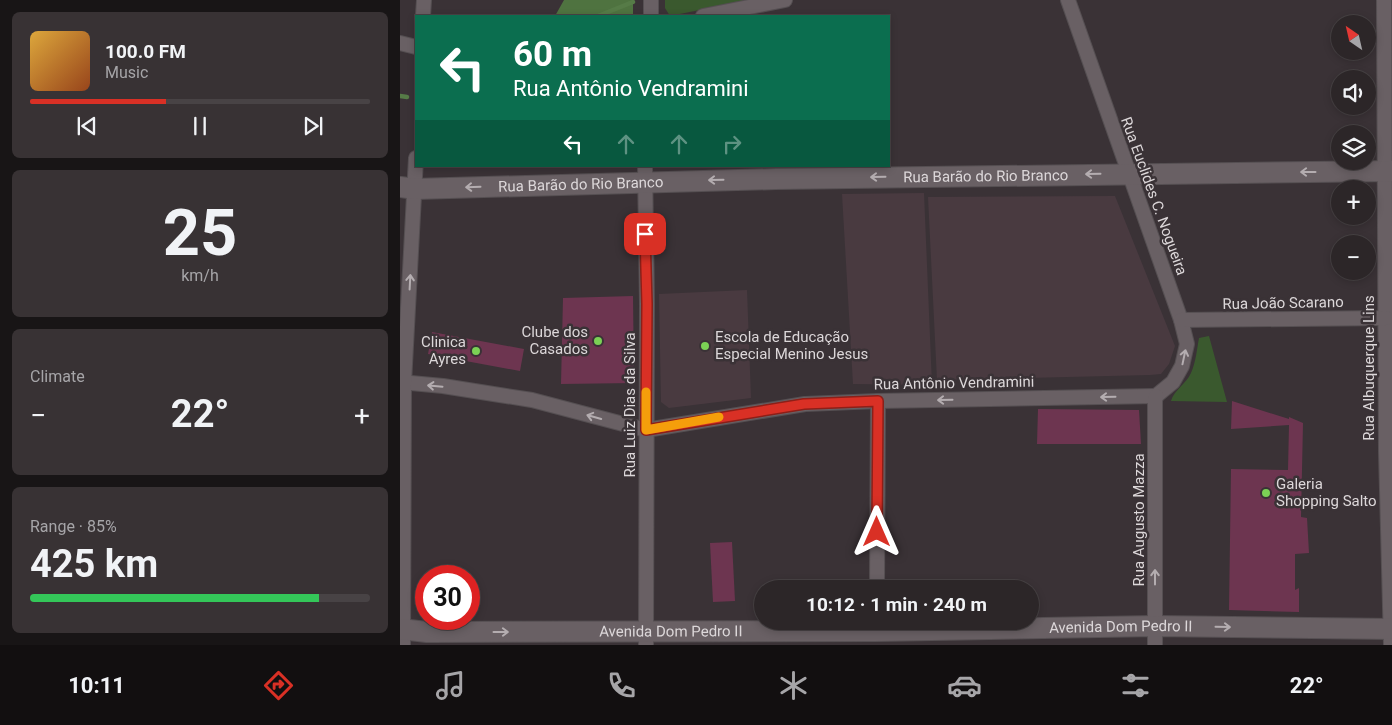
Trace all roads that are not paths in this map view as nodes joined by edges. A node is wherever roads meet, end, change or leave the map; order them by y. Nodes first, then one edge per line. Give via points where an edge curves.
1 (434, 0) edge
2 (651, 0) edge
3 (785, 0) edge
4 (1068, 0) edge
5 (1384, 0) edge
6 (424, 9) edge
7 (651, 15) edge
8 (708, 15) edge
9 (400, 43) edge
10 (415, 46) edge
11 (415, 161) edge
12 (1388, 172) edge
13 (1128, 173) junction
14 (644, 174) edge
15 (407, 188) edge
16 (1386, 318) junction
17 (1181, 320) junction
18 (1389, 362) edge
19 (402, 383) edge
20 (1156, 396) junction
21 (878, 401) junction
22 (646, 430) junction
23 (877, 580) edge
24 (877, 632) edge
25 (402, 635) edge
26 (1155, 635) edge
27 (1391, 635) edge
28 (646, 638) edge

1 - 6 street
2 - 7 street
3 - 8 street
4 - 13 street, Rua Euclides C. Nogueira
5 - 12 street, Rua Albuquerque Lins
9 - 10 street
11 - 15 street
12 -> 13 main road, Rua Barão do Rio Branco
12 - 16 street, Rua Albuquerque Lins
13 -> 14 main road, Rua Barão do Rio Branco
13 - 17 street, Rua Euclides C. Nogueira
14 -> 15 main road, Rua Barão do Rio Branco
14 - 22 street, Rua Luiz Dias da Silva
19 -> 15 street
16 - 17 street, Rua João Scarano
16 - 18 street, Rua Albuquerque Lins
20 -> 17 street, Rua Euclides C. Nogueira via 1173,382 1182,366 1186,344
18 - 27 street, Rua Albuquerque Lins via 1386,452
22 -> 19 street, Rua Antônio Vendramini via 532,400
19 - 25 street
20 -> 21 street, Rua Antônio Vendramini
26 -> 20 street, Rua Augusto Mazza
21 - 22 street, Rua Antônio Vendramini via 804,404
21 - 23 street
22 - 28 street, Rua Luiz Dias da Silva
24 - 26 main road, Avenida Dom Pedro II
24 - 28 main road, Avenida Dom Pedro II
25 -> 28 main road, Avenida Dom Pedro II via 427,632
26 -> 27 main road, Avenida Dom Pedro II

